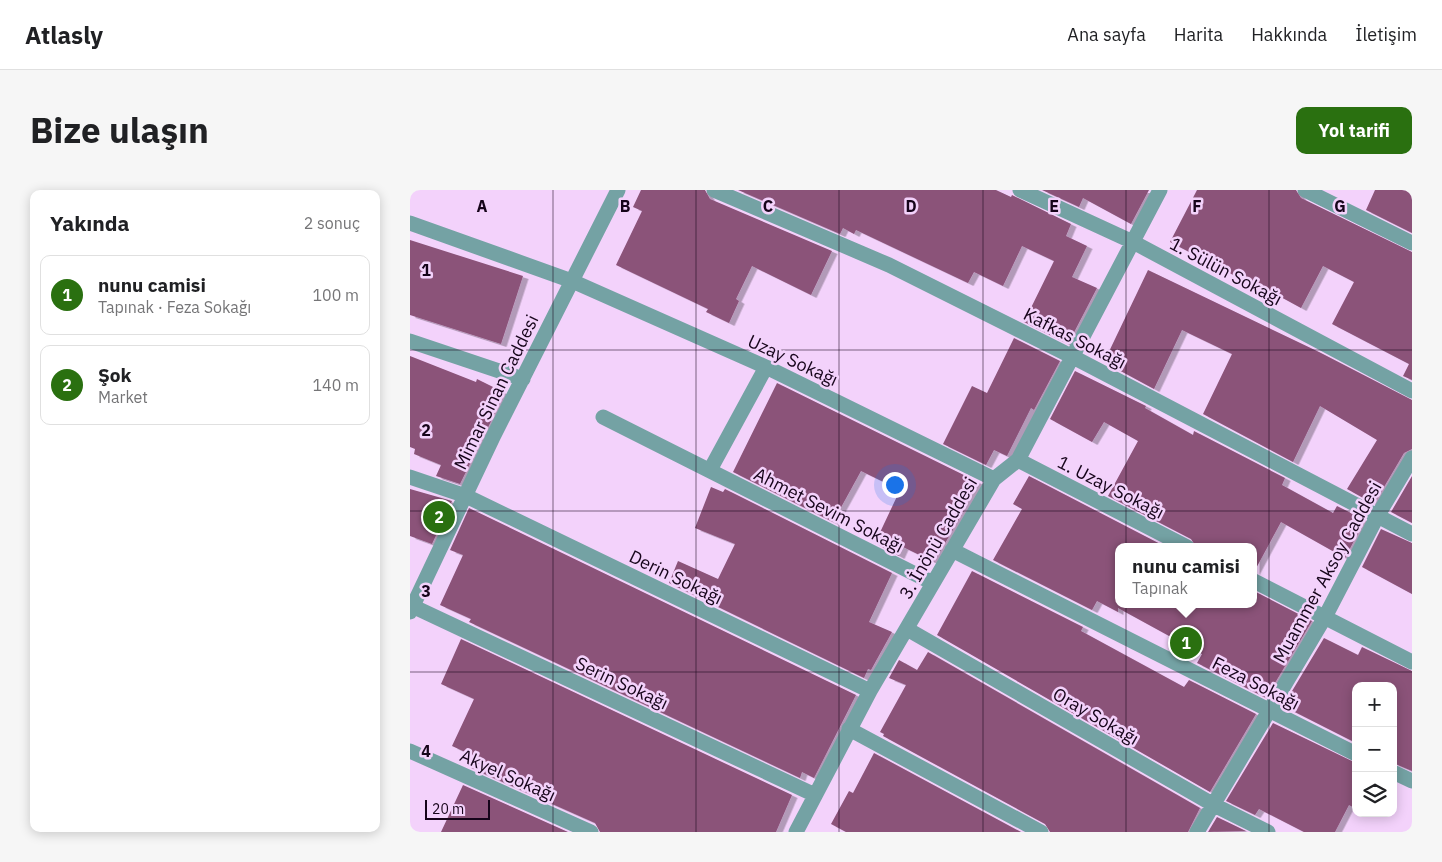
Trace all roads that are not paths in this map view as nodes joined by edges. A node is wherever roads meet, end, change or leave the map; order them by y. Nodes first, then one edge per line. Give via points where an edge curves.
1 (618, 190) edge
2 (714, 190) edge
3 (1020, 190) edge
4 (1160, 190) edge
5 (1305, 190) edge
6 (410, 223) edge
7 (1133, 242) junction
8 (1412, 243) edge
9 (572, 281) junction
10 (410, 341) edge
11 (1072, 357) junction
12 (766, 367) junction
13 (523, 379) junction
14 (1412, 391) edge
15 (603, 417) dead end
16 (1412, 458) edge
17 (1018, 460) junction
18 (710, 470) junction
19 (410, 477) edge
20 (994, 479) junction
21 (466, 496) junction
22 (1378, 515) junction
23 (1412, 534) edge
24 (1179, 543) edge
25 (952, 550) junction
26 (932, 583) junction
27 (1257, 583) edge
28 (411, 608) edge
29 (1325, 617) junction
30 (907, 630) junction
31 (1412, 662) edge
32 (870, 691) junction
33 (1271, 712) junction
34 (849, 729) junction
35 (410, 751) edge
36 (1352, 752) edge
37 (1397, 774) edge
38 (1412, 781) edge
39 (816, 795) junction
40 (1214, 805) junction
41 (802, 830) edge
42 (591, 832) edge
43 (1041, 832) edge
44 (1197, 832) edge
45 (1268, 832) edge

1 - 9 street, Mimar Sinan Caddesi
2 - 11 street, Kafkas Sokağı via 889,265
3 - 7 street, 1. Sülün Sokağı
4 - 7 street, 3. İnönü Caddesi
5 - 8 street
6 - 9 street, Uzay Sokağı
7 - 11 street, 3. İnönü Caddesi
7 - 14 street, 1. Sülün Sokağı
9 - 12 street, Uzay Sokağı
9 - 13 street, Mimar Sinan Caddesi
10 - 13 street
11 - 17 street, 3. İnönü Caddesi
11 - 22 street, Kafkas Sokağı
12 - 18 street
12 - 20 street, Uzay Sokağı
13 - 21 street, Mimar Sinan Caddesi
15 - 18 street, Ahmet Sevim Sokağı
16 - 22 street, Muammer Aksoy Caddesi
17 - 20 street, 3. İnönü Caddesi
17 - 24 street, 1. Uzay Sokağı
18 - 26 street, Ahmet Sevim Sokağı
19 - 21 street, Derin Sokağı
20 - 25 street, 3. İnönü Caddesi
21 - 28 street, Mimar Sinan Caddesi
21 - 32 street, Derin Sokağı
22 - 23 street, Kafkas Sokağı
22 - 29 street, Muammer Aksoy Caddesi
25 - 26 street, 3. İnönü Caddesi
25 - 33 street, Feza Sokağı
26 - 30 street, 3. İnönü Caddesi
27 - 29 street
28 - 39 street, Serin Sokağı
29 - 31 street
29 - 33 street, Muammer Aksoy Caddesi
30 - 32 street, 3. İnönü Caddesi
30 - 40 street, Oray Sokağı
32 - 34 street, 3. İnönü Caddesi
33 - 36 street, Feza Sokağı
33 - 40 street, Muammer Aksoy Caddesi
34 - 39 street, 3. İnönü Caddesi
34 - 43 street
35 - 42 street, Akyel Sokağı
37 - 38 street
39 - 41 street, 3. İnönü Caddesi
40 - 44 street, Muammer Aksoy Caddesi
40 - 45 street, Oray Sokağı

